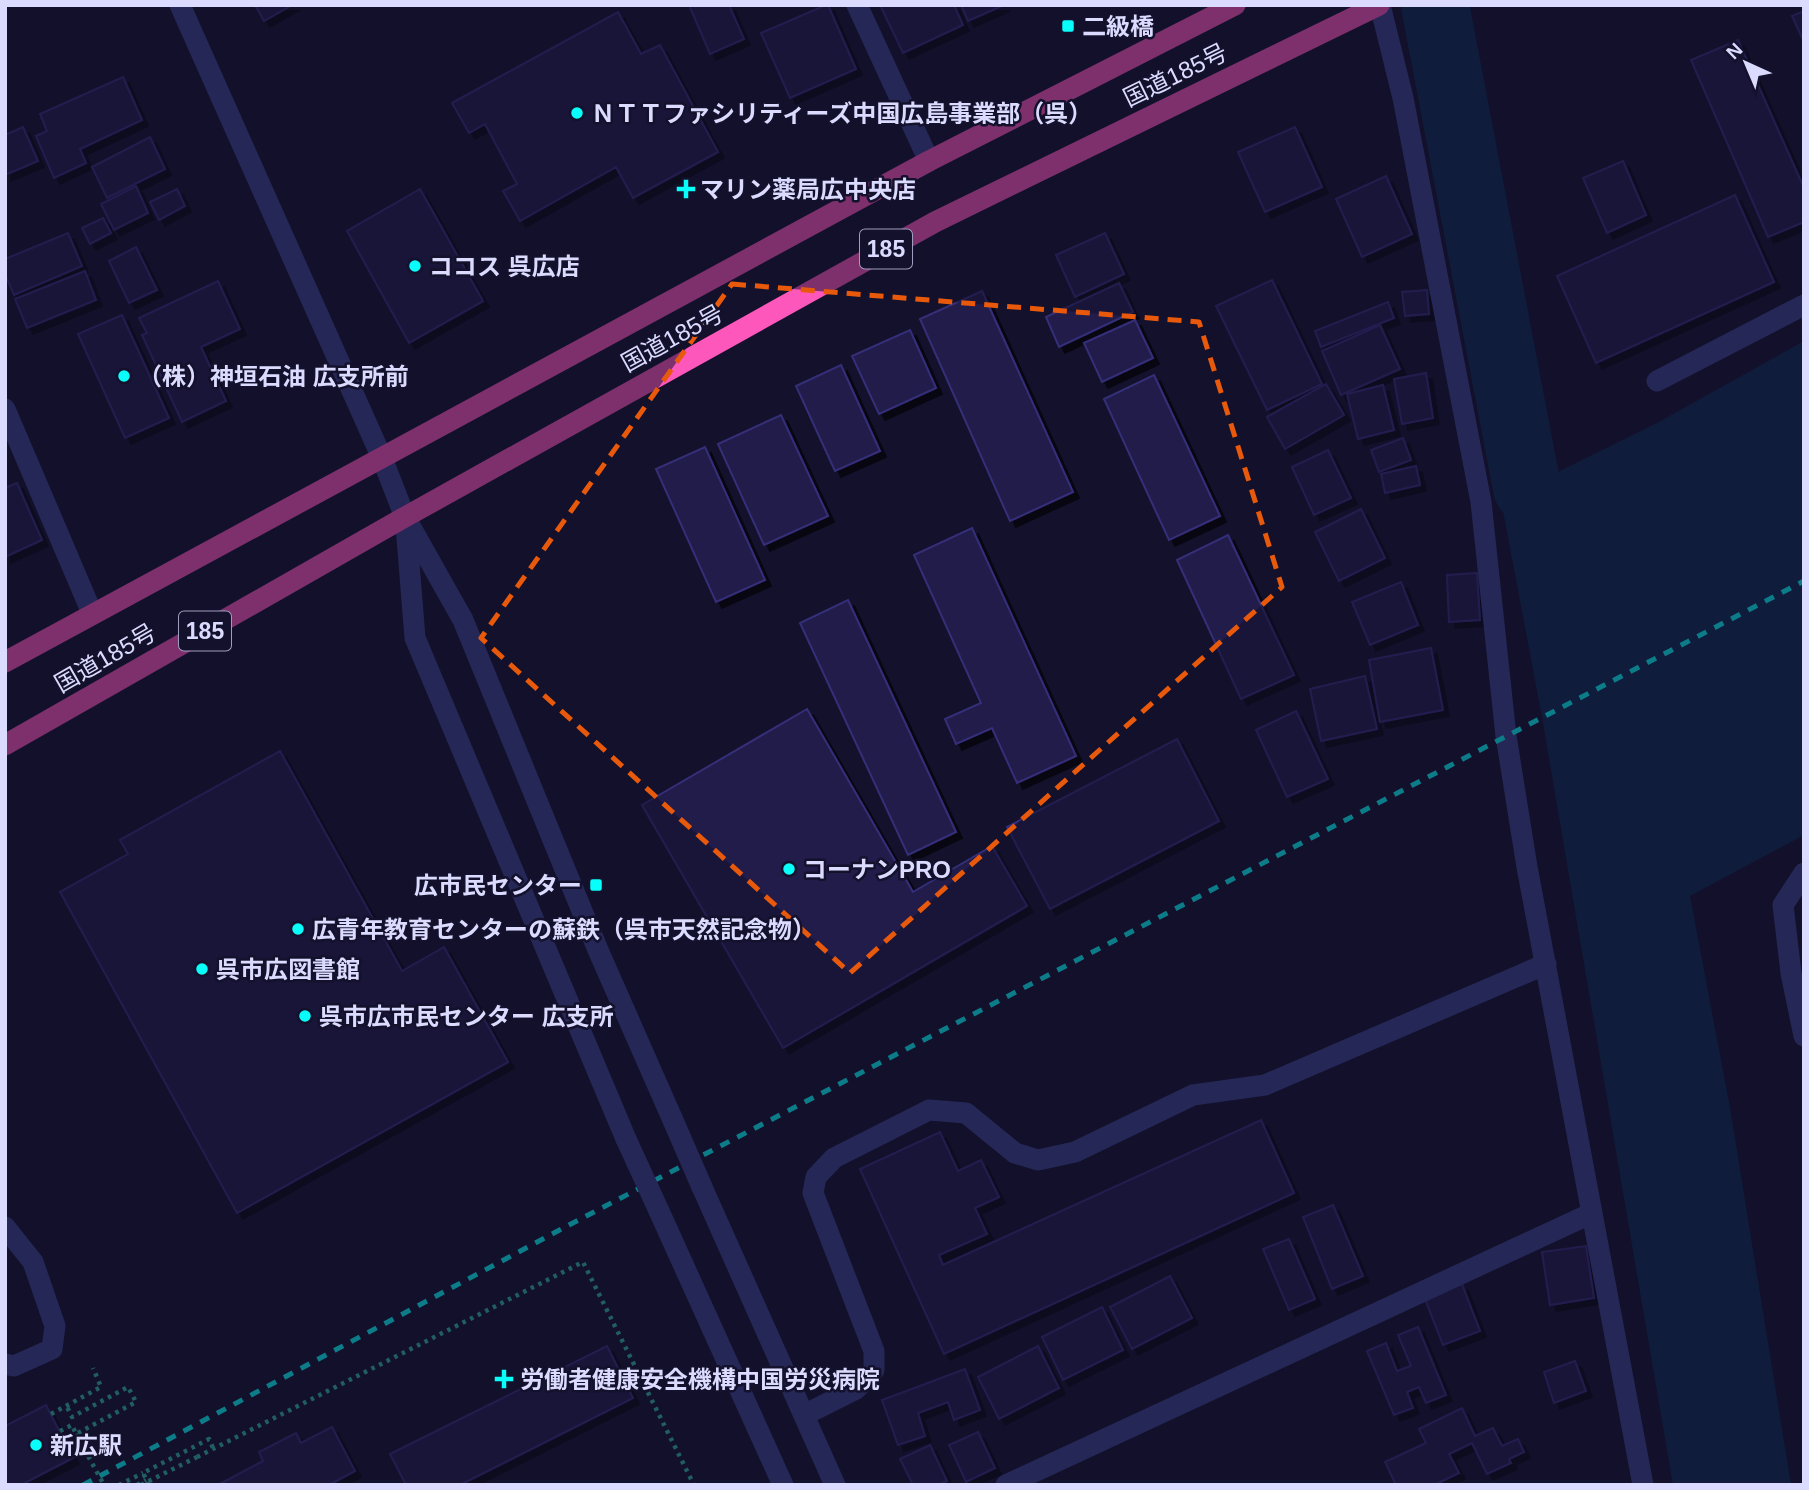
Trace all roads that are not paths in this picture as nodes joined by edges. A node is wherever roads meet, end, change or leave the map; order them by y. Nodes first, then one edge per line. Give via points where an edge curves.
1 (180, 5) edge
2 (857, 5) edge
3 (1235, 5) edge
4 (1380, 5) edge
5 (929, 161) junction
6 (1804, 305) edge
7 (1657, 381) dead end
8 (5, 409) edge
9 (382, 458) junction
10 (405, 516) junction
11 (92, 613) junction
12 (5, 662) edge
13 (5, 746) edge
14 (1804, 873) edge
15 (1546, 964) junction
16 (1804, 1036) edge
17 (1592, 1213) junction
18 (5, 1227) edge
19 (8, 1368) edge
20 (804, 1415) junction
21 (783, 1485) edge
22 (835, 1485) edge
23 (1006, 1485) edge
24 (1643, 1485) edge

1 - 9 street
2 - 5 street
3 - 5 highway, 国道185号 / 185
4 - 10 highway, 国道185号 / 185 via 935,222
4 - 15 street via 1403,98 1481,502 1506,736
5 - 9 highway, 国道185号 / 185
6 - 7 street
8 - 11 street
9 - 10 street
9 - 11 highway, 国道185号 / 185
10 - 13 highway, 国道185号 / 185
10 - 20 street, bridge via 463,620 598,950
10 - 21 street, bridge via 415,638 626,1139
11 - 12 highway, 国道185号 / 185
14 - 16 street via 1783,905
15 - 17 street
15 - 20 street via 1265,1085 1193,1095 1075,1152 1038,1160 1015,1153 966,1113 929,1110 834,1158 816,1177 813,1193 874,1351 874,1370 856,1389
17 - 23 street
17 - 24 street
18 - 19 street via 33,1262 55,1326 52,1349
20 - 22 street

